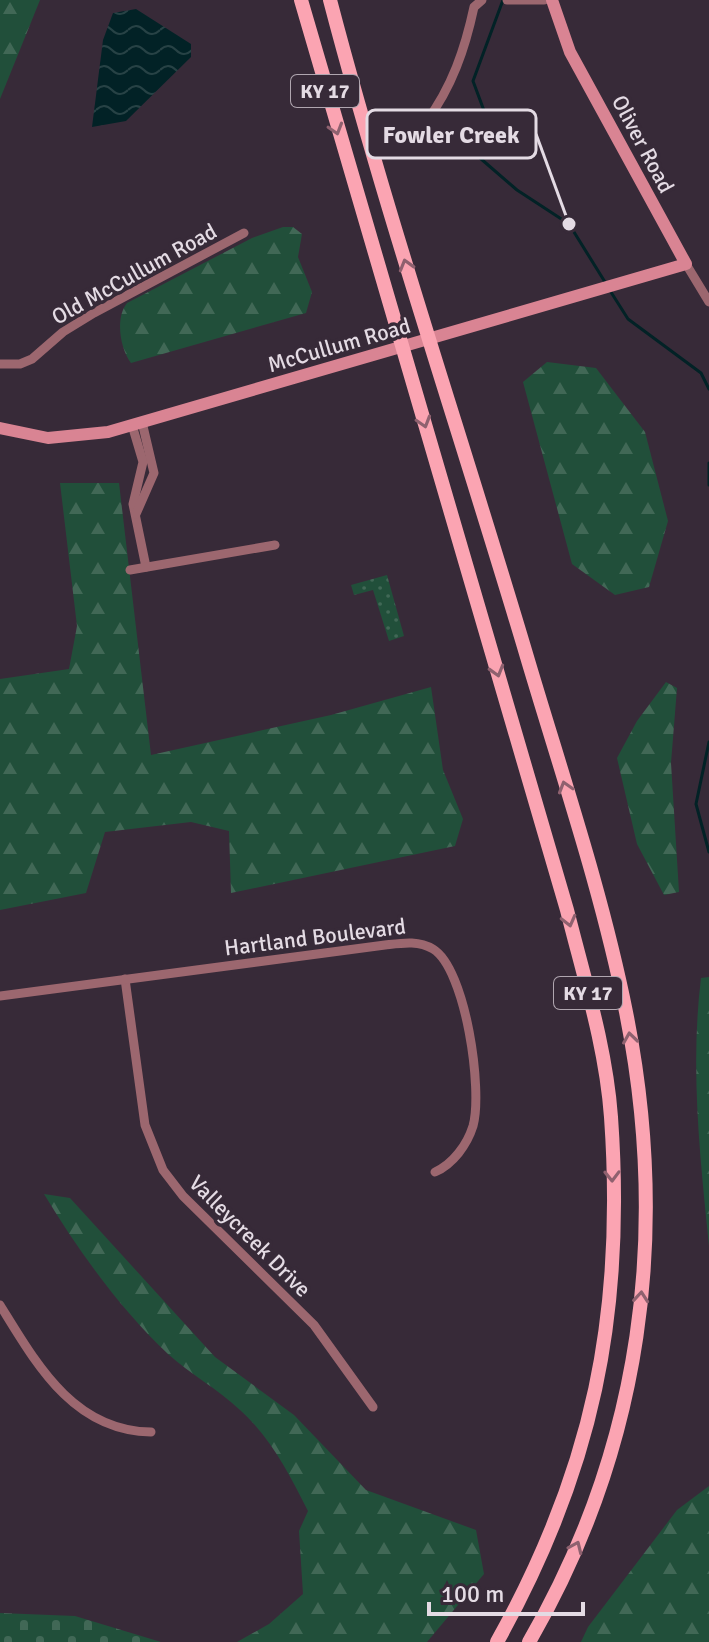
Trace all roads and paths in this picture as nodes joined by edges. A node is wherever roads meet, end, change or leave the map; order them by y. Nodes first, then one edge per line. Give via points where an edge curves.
1 (301, 0) edge
2 (330, 0) edge
3 (482, 0) edge
4 (544, 0) edge
5 (552, 0) edge
6 (510, 1) edge
7 (426, 122) dead end
8 (244, 233) dead end
9 (686, 264) junction
10 (709, 302) edge
11 (429, 340) junction
12 (401, 347) junction
13 (0, 364) edge
14 (137, 424) junction
15 (0, 428) edge
16 (275, 545) dead end
17 (146, 567) junction
18 (130, 570) dead end
19 (125, 979) junction
20 (0, 996) edge
21 (435, 1172) dead end
22 (0, 1305) edge
23 (373, 1407) dead end
24 (151, 1432) dead end
25 (497, 1642) edge
26 (529, 1642) edge

1 -> 12 main road, KY 17
11 -> 2 main road, KY 17
3 - 7 street via 474,7 446,95
4 - 6 street
5 - 9 street, Oliver Road via 570,52
8 - 13 street, Old McCullum Road via 94,313 32,359
9 - 10 street, Oliver Road
9 - 11 street, McCullum Road
11 - 12 street, McCullum Road
26 -> 11 main road, KY 17 via 597,1498 633,1371 645,1207 641,1120 627,1014 603,914
12 - 14 street, McCullum Road
12 -> 25 main road, KY 17 via 567,910 597,1031 611,1116 610,1303 599,1379 551,1537
14 - 15 street, McCullum Road via 64,439
14 - 17 street via 143,462 133,504
16 - 17 street
17 - 18 street
19 - 20 street, Hartland Boulevard
19 - 21 street, Hartland Boulevard via 414,942 435,950 452,973 469,1027 475,1114 460,1151
19 - 23 street, Valleycreek Drive via 146,1133 163,1170 314,1325
22 - 24 street via 41,1371 69,1401 121,1429

